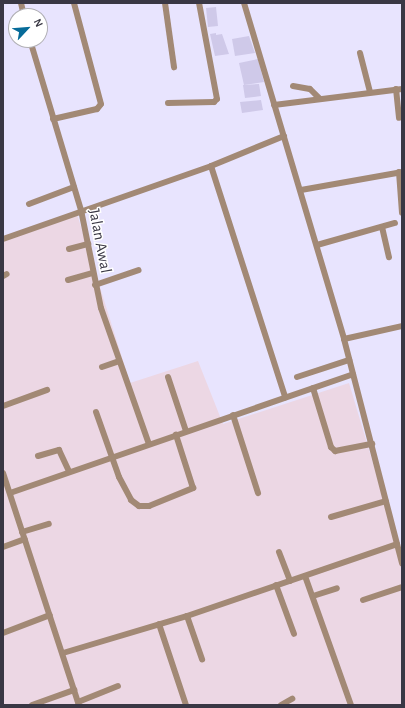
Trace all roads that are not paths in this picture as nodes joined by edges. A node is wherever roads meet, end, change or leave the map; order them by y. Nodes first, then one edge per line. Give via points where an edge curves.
1 (74, 3) edge
2 (165, 3) edge
3 (199, 3) edge
4 (244, 3) edge
5 (32, 48) edge
6 (360, 53) dead end
7 (174, 67) dead end
8 (293, 86) dead end
9 (399, 89) edge
10 (370, 92) junction
11 (319, 98) junction
12 (168, 103) dead end
13 (280, 103) junction
14 (399, 118) dead end
15 (53, 119) junction
16 (286, 142) junction
17 (212, 170) junction
18 (400, 172) edge
19 (74, 187) junction
20 (301, 190) junction
21 (29, 204) dead end
22 (81, 210) junction
23 (402, 213) edge
24 (395, 223) dead end
25 (382, 226) junction
26 (3, 238) edge
27 (88, 244) junction
28 (317, 245) junction
29 (69, 249) dead end
30 (389, 257) dead end
31 (139, 270) dead end
32 (92, 273) junction
33 (68, 280) dead end
34 (95, 285) junction
35 (402, 326) edge
36 (344, 339) junction
37 (349, 360) junction
38 (119, 361) junction
39 (102, 367) dead end
40 (353, 374) junction
41 (168, 377) dead end
42 (297, 377) dead end
43 (314, 388) junction
44 (47, 390) dead end
45 (285, 397) junction
46 (3, 406) edge
47 (96, 412) dead end
48 (233, 414) junction
49 (186, 431) junction
50 (176, 435) junction
51 (149, 444) junction
52 (372, 444) junction
53 (38, 456) dead end
54 (111, 458) junction
55 (69, 471) junction
56 (3, 473) edge
57 (4, 481) edge
58 (10, 493) junction
59 (258, 493) dead end
60 (386, 501) junction
61 (331, 517) dead end
62 (49, 524) dead end
63 (22, 532) junction
64 (25, 539) junction
65 (397, 544) junction
66 (3, 547) edge
67 (279, 552) dead end
68 (402, 561) edge
69 (305, 576) junction
70 (290, 581) junction
71 (276, 585) junction
72 (402, 587) edge
73 (337, 588) dead end
74 (313, 596) junction
75 (363, 600) dead end
76 (50, 615) junction
77 (187, 616) junction
78 (159, 624) junction
79 (3, 633) edge
80 (294, 634) dead end
81 (63, 653) junction
82 (202, 659) dead end
83 (118, 686) dead end
84 (74, 690) junction
85 (292, 699) dead end
86 (79, 703) edge
87 (32, 705) edge
88 (186, 705) edge
89 (281, 705) edge
90 (351, 705) edge

1 - 15 street via 101,104 97,109
2 - 7 street
3 - 12 street via 217,99 214,102
4 - 13 street
5 - 15 street, Jalan Awal
6 - 10 street
8 - 11 street via 310,89
9 - 10 street
9 - 14 street
10 - 11 street
11 - 13 street
13 - 16 street
15 - 19 street, Jalan Awal
16 - 17 street
16 - 20 street
17 - 22 street
17 - 45 street
18 - 20 street
18 - 23 street
19 - 21 street
19 - 22 street, Jalan Awal
20 - 28 street
22 - 26 street
22 - 27 street, Jalan Awal
24 - 25 street
25 - 28 street
25 - 30 street
27 - 29 street
27 - 32 street, Jalan Awal
28 - 36 street
31 - 34 street
32 - 33 street
32 - 34 street, Jalan Awal
34 - 38 street, Jalan Awal
35 - 36 street
36 - 37 street
37 - 40 street
37 - 42 street
38 - 39 street
38 - 51 street, Jalan Awal
40 - 43 street
40 - 52 street
41 - 49 street
43 - 45 street
43 - 52 street via 331,447 335,451
44 - 46 street
45 - 48 street
47 - 54 street
48 - 49 street
48 - 59 street
49 - 50 street
50 - 51 street
50 - 54 street via 193,488 149,506 139,506 131,500
51 - 54 street
52 - 60 street
53 - 55 street via 59,450
54 - 55 street
55 - 58 street
56 - 57 street
57 - 58 street
58 - 63 street
60 - 61 street
60 - 65 street
62 - 63 street
63 - 64 street
64 - 66 street
64 - 76 street
65 - 68 street
65 - 69 street
67 - 70 street
69 - 70 street
69 - 74 street
70 - 71 street
71 - 77 street
71 - 80 street
72 - 75 street
73 - 74 street
74 - 90 street
76 - 79 street
76 - 81 street
77 - 78 street
77 - 82 street
78 - 81 street
78 - 88 street
81 - 84 street
83 - 86 street
84 - 86 street
84 - 87 street
85 - 89 street

